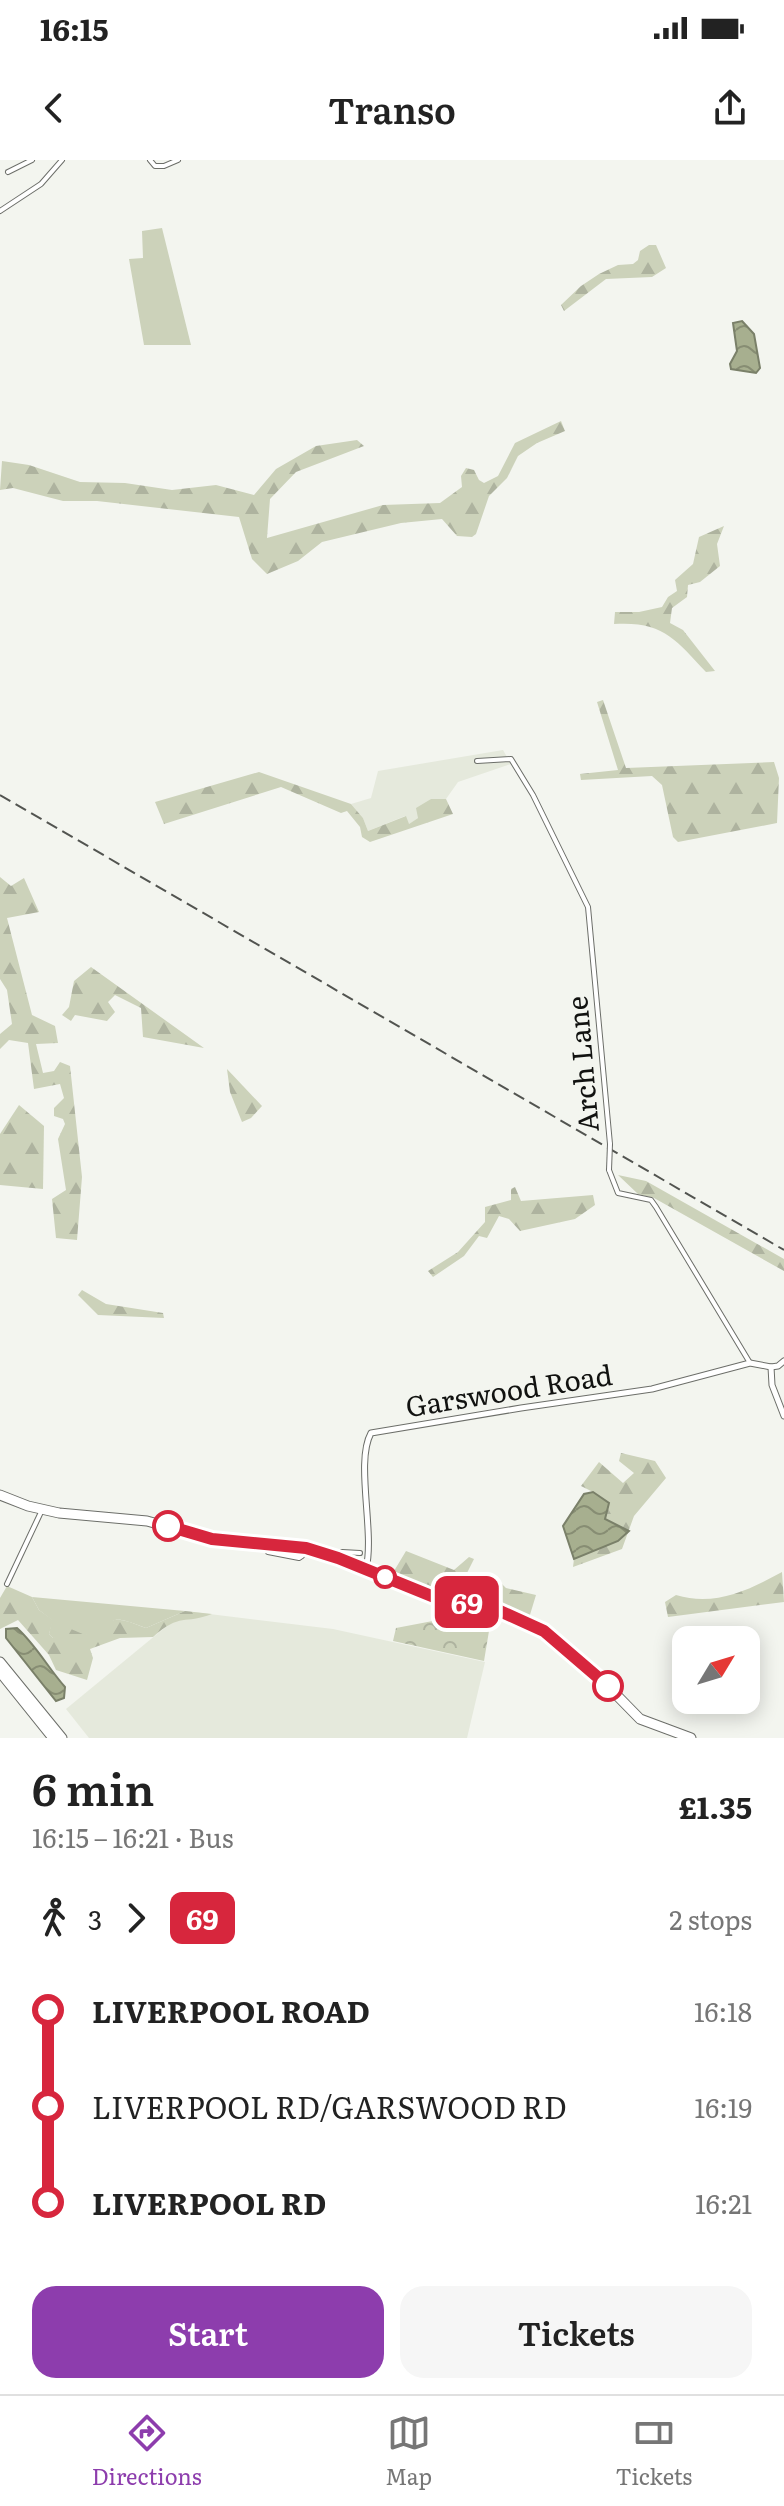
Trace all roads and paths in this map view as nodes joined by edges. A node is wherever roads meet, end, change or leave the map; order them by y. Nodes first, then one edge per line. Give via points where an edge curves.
1 (32, 160) edge
2 (62, 160) edge
3 (150, 160) edge
4 (178, 160) edge
5 (8, 172) dead end
6 (0, 211) edge
7 (477, 761) dead end
8 (784, 1361) edge
9 (750, 1363) junction
10 (771, 1367) junction
11 (784, 1416) edge
12 (0, 1495) edge
13 (42, 1510) junction
14 (358, 1552) dead end
15 (338, 1558) junction
16 (366, 1569) junction
17 (7, 1584) dead end
18 (0, 1662) edge
19 (0, 1672) edge
20 (53, 1738) edge
21 (62, 1738) edge
22 (691, 1738) edge

1 - 5 street
2 - 6 street via 41,184
3 - 4 street via 155,166
7 - 9 street, Arch Lane, bridge via 511,759 588,907 609,1170 618,1193 651,1200
8 - 10 street
9 - 10 street, Garswood Road
9 - 16 street, Garswood Road via 652,1389 371,1433 365,1451
10 - 11 street
12 - 13 highway
13 - 15 highway via 147,1521 212,1539 267,1542
13 - 17 street
14 - 15 street via 341,1552
15 - 16 highway
16 - 22 highway via 426,1594 491,1607 532,1624 585,1664 640,1719
18 - 21 highway
19 - 20 highway

